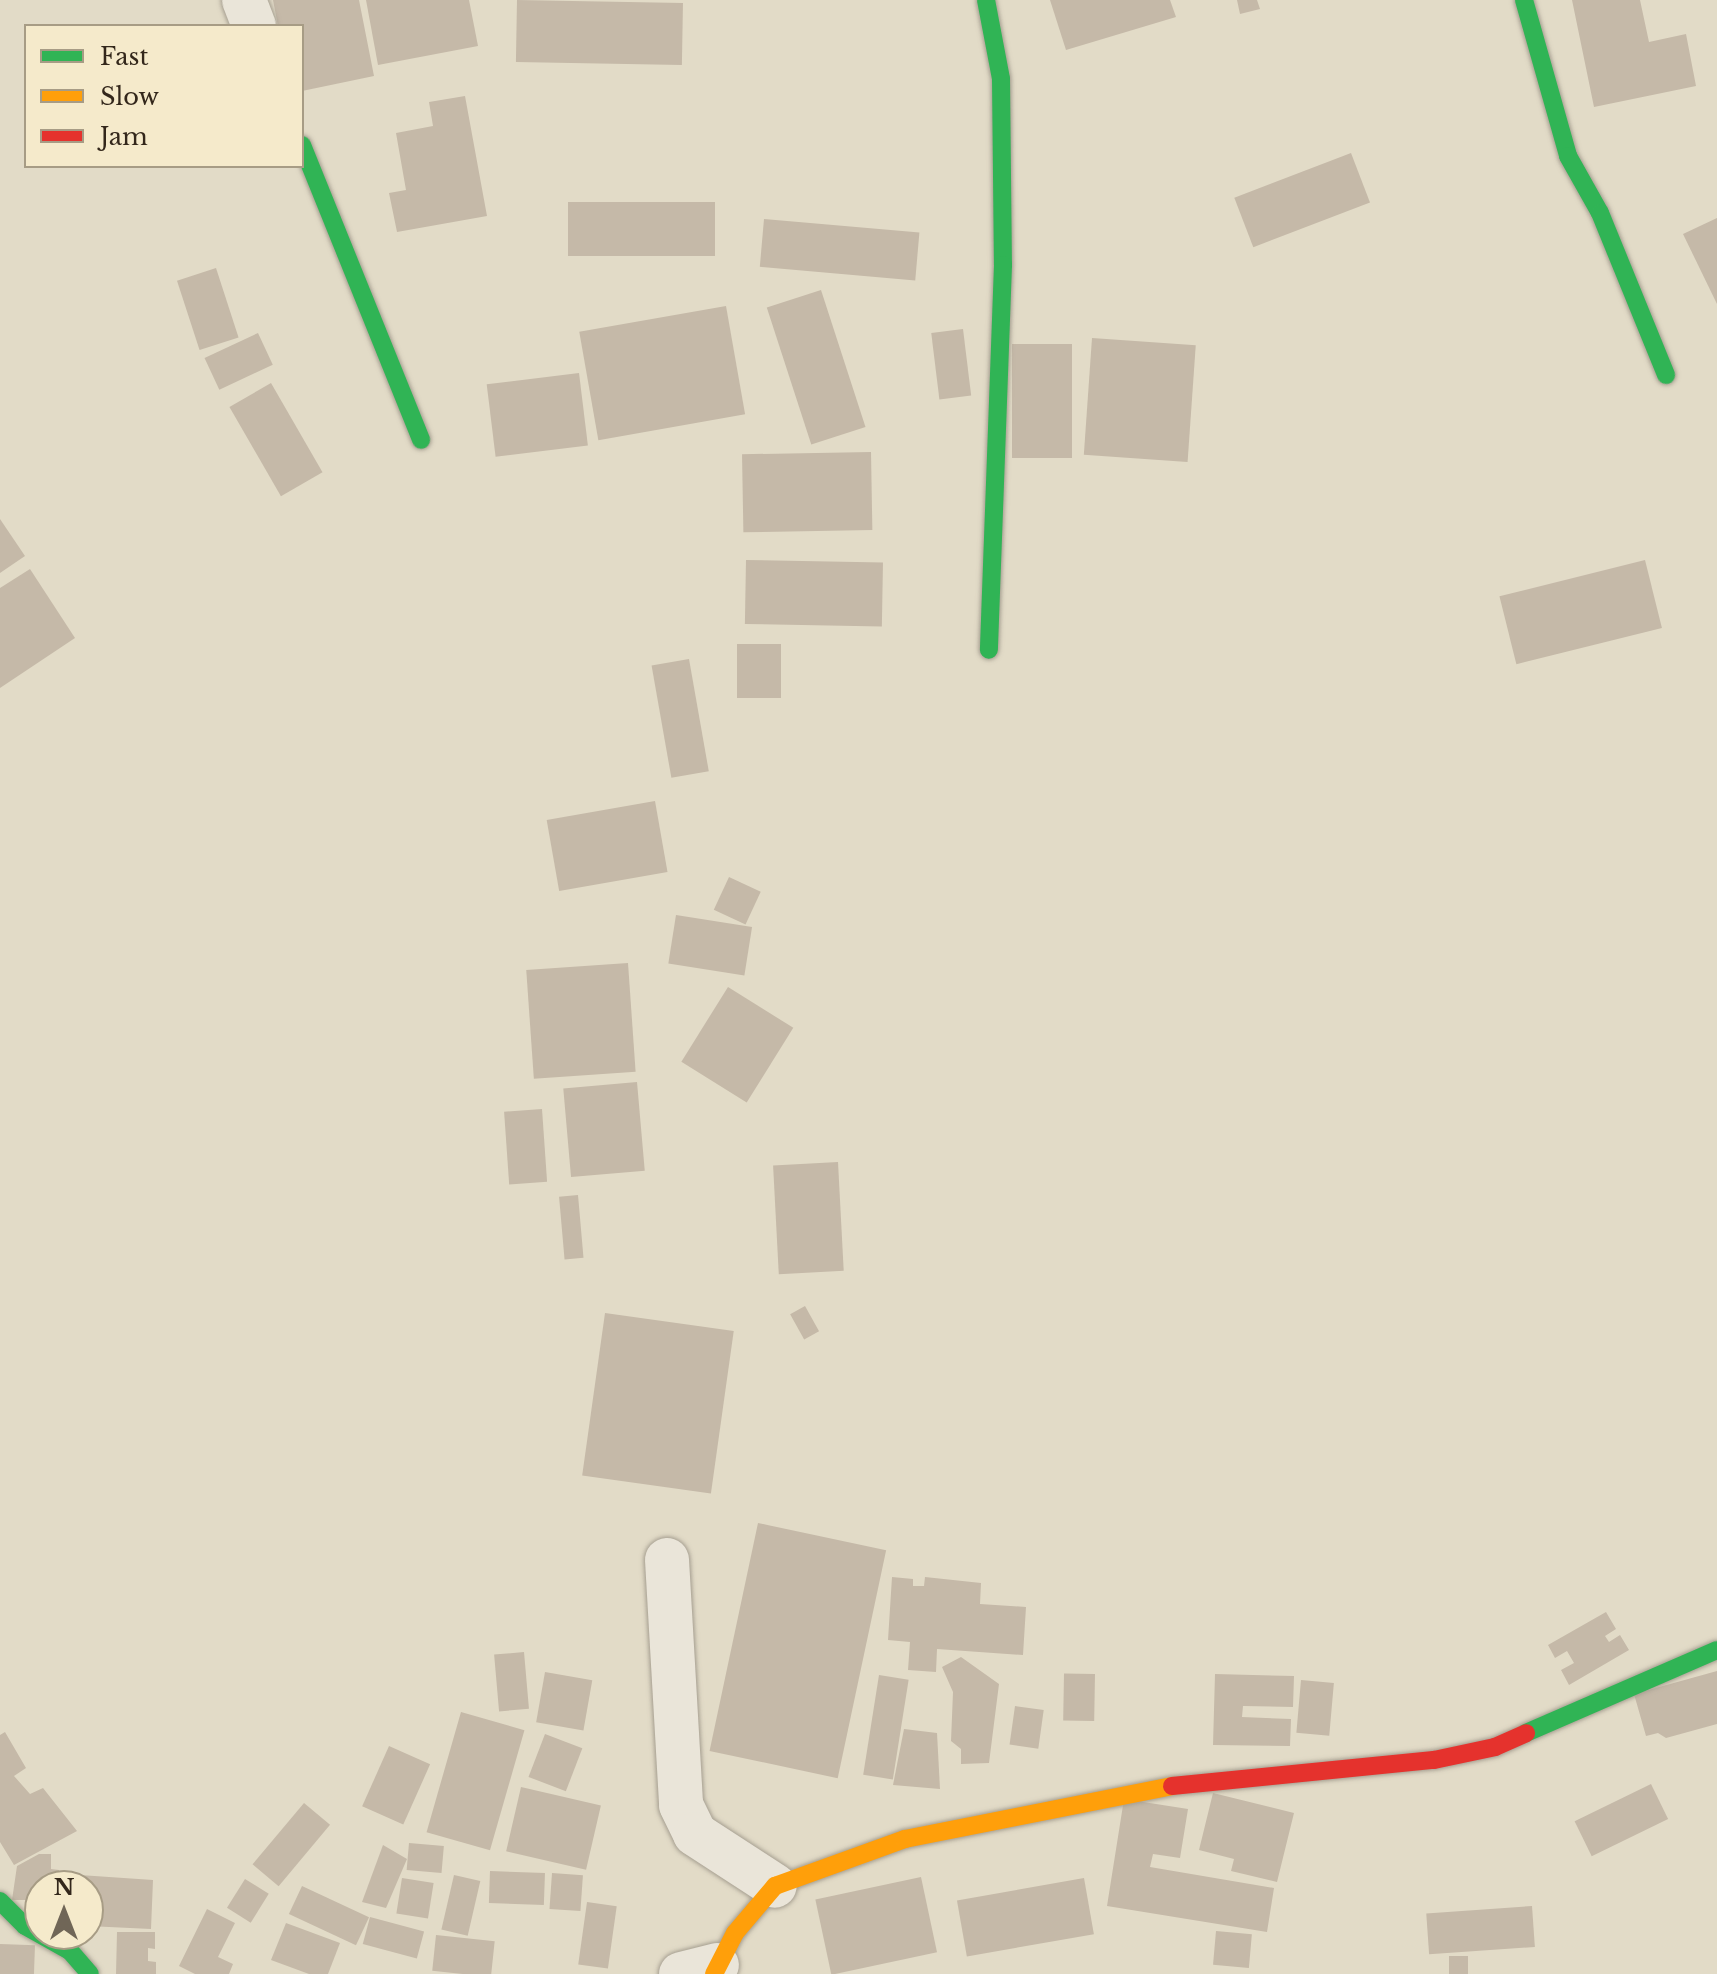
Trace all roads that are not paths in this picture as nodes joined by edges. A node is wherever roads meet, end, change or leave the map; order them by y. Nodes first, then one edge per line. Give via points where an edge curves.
1 (244, 0) edge
2 (986, 0) edge
3 (1524, 0) edge
4 (253, 24) edge
5 (304, 150) edge
6 (1666, 375) dead end
7 (421, 440) dead end
8 (989, 650) dead end
9 (667, 1560) dead end
10 (1717, 1650) edge
11 (775, 1886) junction
12 (0, 1901) edge
13 (704, 1971) edge
14 (90, 1974) edge

1 - 4 street
2 - 8 street via 1001,79 1003,265
3 - 6 street via 1568,156 1600,213
5 - 7 street
9 - 11 street via 681,1805 695,1834
10 - 11 street via 1495,1747 1434,1760 1147,1789 1042,1809 905,1839
11 - 13 street
12 - 14 street via 25,1926 70,1951

